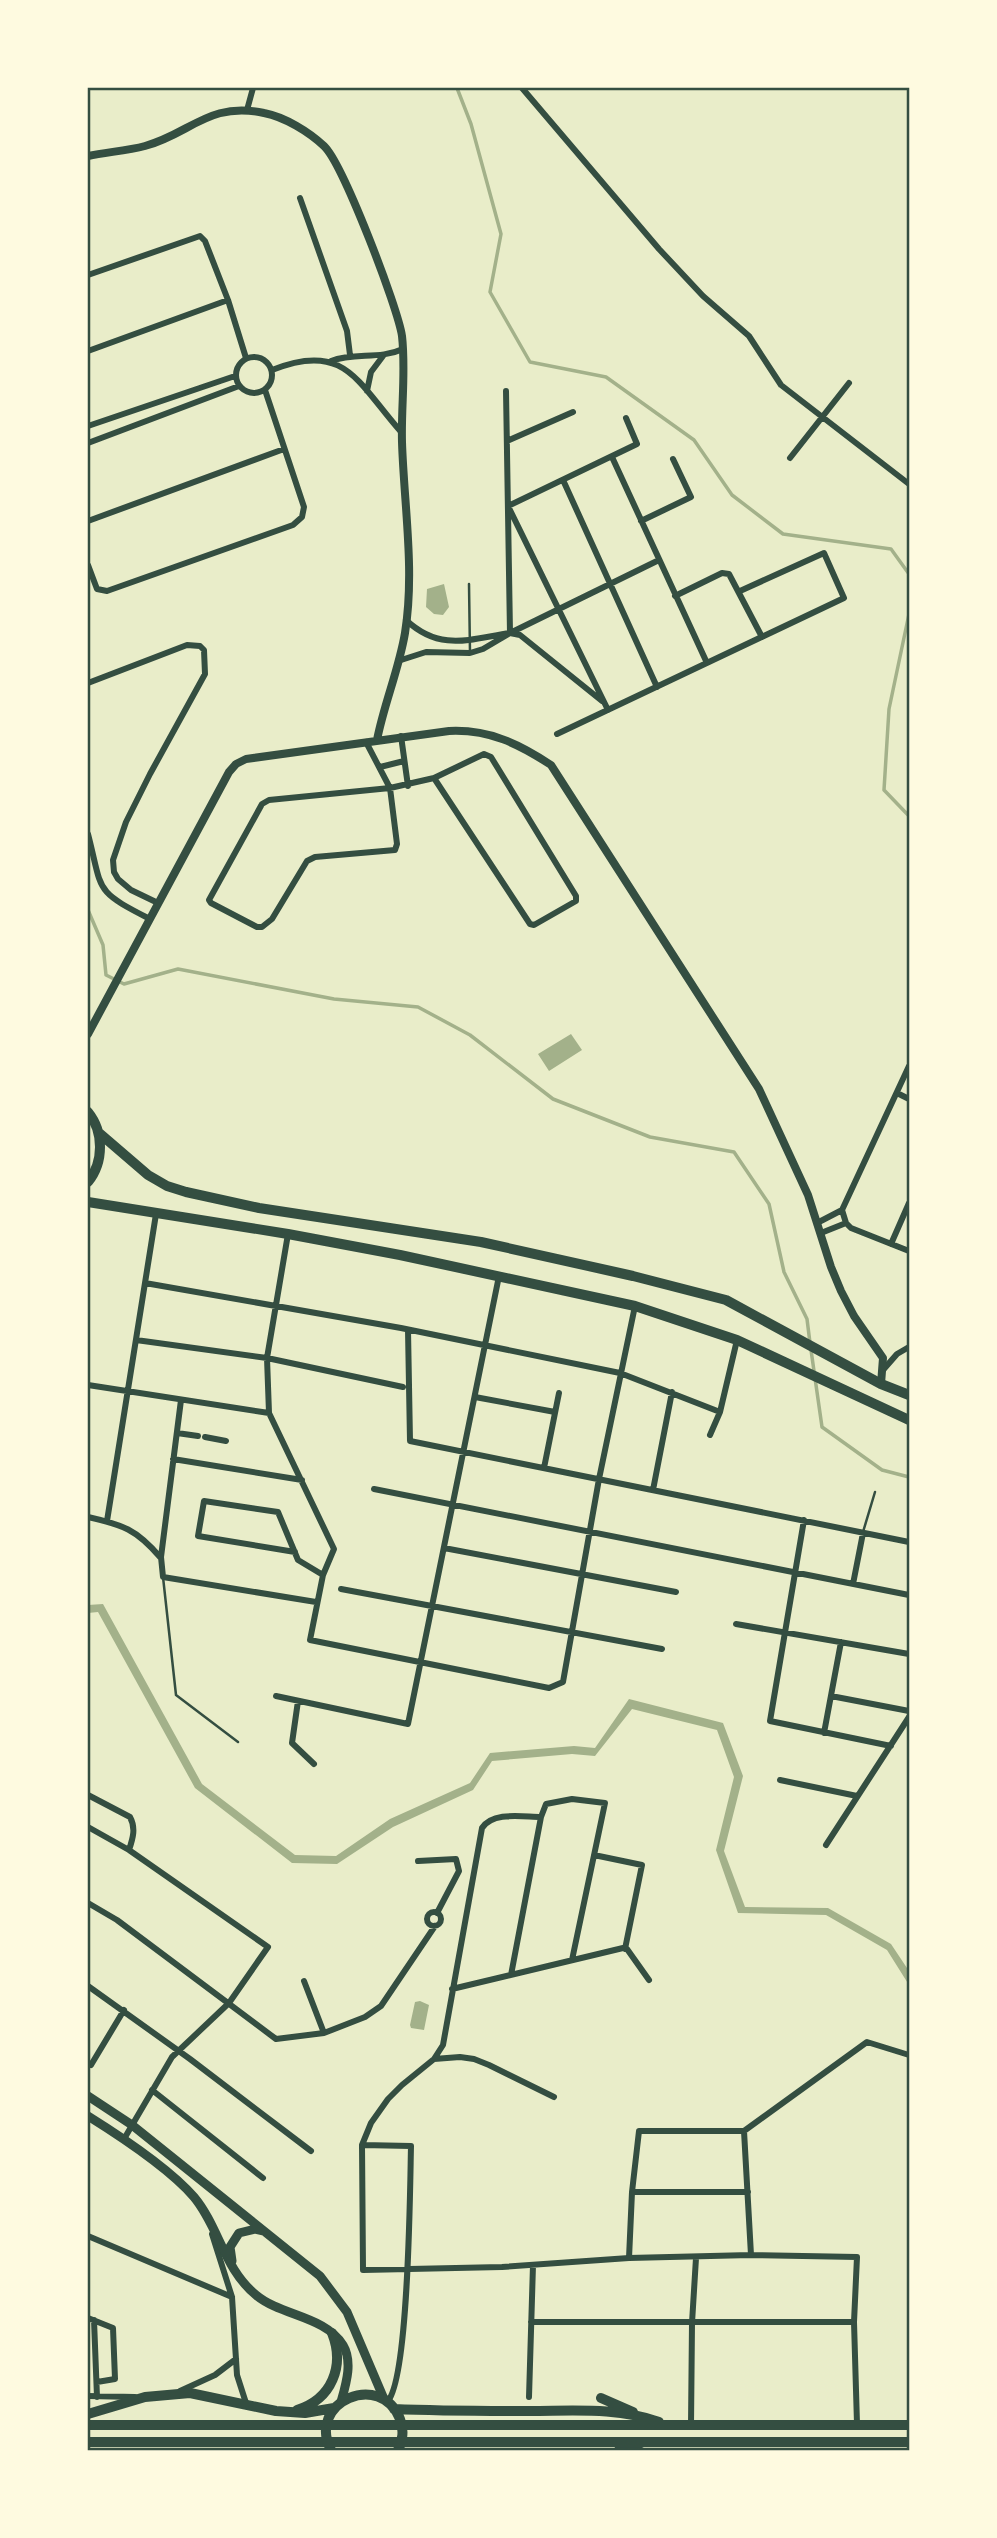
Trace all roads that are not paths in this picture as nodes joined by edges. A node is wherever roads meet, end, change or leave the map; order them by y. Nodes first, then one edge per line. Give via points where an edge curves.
1 (253, 88) edge
2 (523, 88) edge
3 (247, 110) junction
4 (88, 156) edge
5 (300, 198) dead end
6 (88, 275) edge
7 (228, 300) junction
8 (403, 349) junction
9 (88, 351) edge
10 (351, 355) junction
11 (383, 356) junction
12 (246, 358) junction
13 (331, 361) junction
14 (272, 370) junction
15 (235, 376) junction
16 (849, 383) dead end
17 (239, 386) junction
18 (265, 390) junction
19 (367, 391) junction
20 (506, 391) dead end
21 (167, 400) junction
22 (172, 411) junction
23 (573, 412) dead end
24 (626, 418) dead end
25 (821, 418) junction
26 (88, 426) edge
27 (402, 433) junction
28 (507, 442) junction
29 (88, 443) edge
30 (284, 449) junction
31 (612, 457) junction
32 (790, 458) dead end
33 (673, 459) dead end
34 (563, 481) junction
35 (909, 484) edge
36 (508, 506) junction
37 (88, 521) edge
38 (641, 521) junction
39 (659, 559) junction
40 (88, 565) edge
41 (469, 584) dead end
42 (610, 584) junction
43 (740, 591) junction
44 (676, 596) junction
45 (559, 609) junction
46 (406, 620) junction
47 (510, 633) junction
48 (762, 637) junction
49 (438, 640) junction
50 (472, 640) junction
51 (436, 653) junction
52 (470, 653) junction
53 (398, 661) junction
54 (706, 663) junction
55 (88, 682) edge
56 (657, 687) junction
57 (603, 702) junction
58 (608, 710) junction
59 (557, 734) dead end
60 (401, 736) junction
61 (377, 740) junction
62 (366, 742) junction
63 (404, 761) junction
64 (380, 767) junction
65 (434, 778) junction
66 (408, 786) junction
67 (390, 788) junction
68 (88, 834) edge
69 (158, 903) junction
70 (150, 919) junction
71 (88, 1034) edge
72 (909, 1066) edge
73 (897, 1093) junction
74 (909, 1099) edge
75 (88, 1112) edge
76 (98, 1132) junction
77 (88, 1182) edge
78 (88, 1202) edge
79 (909, 1203) edge
80 (842, 1210) junction
81 (156, 1214) junction
82 (817, 1223) junction
83 (846, 1223) junction
84 (821, 1233) junction
85 (288, 1234) junction
86 (891, 1244) junction
87 (909, 1251) edge
88 (499, 1276) junction
89 (145, 1283) junction
90 (635, 1306) junction
91 (276, 1308) junction
92 (408, 1330) junction
93 (136, 1340) junction
94 (737, 1340) junction
95 (485, 1346) junction
96 (908, 1348) edge
97 (267, 1358) junction
98 (883, 1370) junction
99 (620, 1373) junction
100 (881, 1384) junction
101 (88, 1385) edge
102 (403, 1387) dead end
103 (128, 1391) junction
104 (672, 1392) junction
105 (559, 1393) dead end
106 (909, 1395) edge
107 (475, 1397) junction
108 (181, 1400) junction
109 (555, 1412) junction
110 (720, 1412) junction
111 (269, 1413) junction
112 (909, 1420) edge
113 (177, 1433) junction
114 (710, 1435) dead end
115 (226, 1441) dead end
116 (463, 1451) junction
117 (173, 1460) junction
118 (544, 1468) junction
119 (599, 1479) junction
120 (302, 1480) junction
121 (374, 1489) dead end
122 (653, 1490) junction
123 (875, 1492) dead end
124 (453, 1505) junction
125 (88, 1517) edge
126 (804, 1520) junction
127 (107, 1521) junction
128 (589, 1531) junction
129 (863, 1533) junction
130 (909, 1542) edge
131 (444, 1548) junction
132 (295, 1552) junction
133 (161, 1557) junction
134 (796, 1573) junction
135 (323, 1575) junction
136 (582, 1576) junction
137 (163, 1577) junction
138 (853, 1584) junction
139 (341, 1589) dead end
140 (676, 1592) dead end
141 (909, 1595) edge
142 (316, 1602) junction
143 (432, 1606) junction
144 (736, 1624) dead end
145 (786, 1632) junction
146 (572, 1633) junction
147 (841, 1642) junction
148 (662, 1649) dead end
149 (909, 1654) edge
150 (420, 1664) junction
151 (276, 1696) dead end
152 (831, 1696) junction
153 (299, 1701) junction
154 (909, 1711) edge
155 (909, 1717) edge
156 (824, 1733) junction
157 (238, 1742) dead end
158 (891, 1746) junction
159 (314, 1764) dead end
160 (780, 1780) dead end
161 (88, 1795) edge
162 (857, 1796) junction
163 (541, 1817) junction
164 (88, 1827) edge
165 (826, 1845) dead end
166 (129, 1850) junction
167 (594, 1855) junction
168 (418, 1861) dead end
169 (88, 1903) edge
170 (438, 1913) junction
171 (435, 1926) junction
172 (625, 1949) junction
173 (572, 1960) junction
174 (511, 1975) junction
175 (649, 1980) dead end
176 (303, 1981) dead end
177 (88, 1986) edge
178 (452, 1989) junction
179 (229, 2003) junction
180 (124, 2010) junction
181 (324, 2033) junction
182 (178, 2050) junction
183 (909, 2055) edge
184 (434, 2059) junction
185 (89, 2064) edge
186 (152, 2090) junction
187 (88, 2096) edge
188 (554, 2097) dead end
189 (88, 2116) edge
190 (132, 2125) junction
191 (744, 2131) junction
192 (124, 2139) junction
193 (362, 2145) junction
194 (311, 2151) dead end
195 (263, 2178) dead end
196 (632, 2192) junction
197 (748, 2192) junction
198 (209, 2225) junction
199 (88, 2236) edge
200 (274, 2237) junction
201 (751, 2255) junction
202 (629, 2258) junction
203 (696, 2258) junction
204 (533, 2264) junction
205 (409, 2269) junction
206 (236, 2274) junction
207 (232, 2297) junction
208 (91, 2319) edge
209 (531, 2322) junction
210 (854, 2322) junction
211 (692, 2323) junction
212 (332, 2333) junction
213 (236, 2359) junction
214 (97, 2382) junction
215 (172, 2393) junction
216 (88, 2396) edge
217 (97, 2397) junction
218 (145, 2397) junction
219 (529, 2397) dead end
220 (601, 2398) dead end
221 (246, 2403) junction
222 (389, 2403) junction
223 (337, 2405) junction
224 (276, 2411) junction
225 (88, 2414) edge
226 (640, 2416) junction
227 (857, 2424) junction
228 (909, 2424) edge
229 (88, 2425) edge
230 (666, 2425) junction
231 (691, 2425) junction
232 (647, 2441) junction
233 (88, 2442) edge
234 (909, 2442) edge
235 (688, 2446) edge
236 (858, 2446) edge
237 (331, 2451) edge
238 (398, 2451) edge
239 (618, 2451) edge

1 - 3 street
2 - 25 street via 659,249 749,336 781,386
3 - 4 street via 195,121 146,146
3 - 8 street via 268,113 296,126 326,147 370,244 398,319
5 - 10 street via 347,331
6 - 7 street via 200,236
7 - 9 street
7 - 12 street
8 - 11 street
8 - 27 street
10 - 11 street
10 - 13 street
11 - 19 street via 371,372
12 - 14 street via 261,358
12 - 15 street
13 - 14 street via 293,361
13 - 19 street via 347,369
14 - 18 street
15 - 17 street
15 - 21 street
16 - 25 street
17 - 18 street via 248,393
17 - 22 street
18 - 30 street
19 - 27 street
20 - 28 street
21 - 22 street
21 - 26 street
22 - 29 street
23 - 28 street
24 - 31 street via 637,444
25 - 32 street
25 - 35 street
27 - 46 street via 409,593
28 - 36 street
30 - 37 street
30 - 40 street via 304,507 302,517 293,525 103,592 97,589
31 - 34 street
31 - 38 street
33 - 38 street via 691,497
34 - 36 street
34 - 42 street
36 - 45 street
36 - 47 street
38 - 39 street
39 - 42 street
39 - 44 street
41 - 50 lane
42 - 45 street
42 - 56 street
43 - 44 street via 729,574 722,573
43 - 48 street
43 - 48 street via 824,553 844,598
44 - 54 street
45 - 47 street
45 - 57 street
46 - 49 street
46 - 53 street
47 - 50 street
47 - 52 street
47 - 57 street via 520,635
48 - 54 street
49 - 50 street
49 - 51 street
50 - 52 lane
51 - 52 street
51 - 53 street
53 - 61 street
54 - 56 street
55 - 69 street via 187,645 204,650 205,674 126,822 113,860 118,879
56 - 58 street
57 - 58 street
58 - 59 street
60 - 61 street
60 - 63 street
60 - 82 street via 466,730 499,737 551,765 759,1089
61 - 62 street
62 - 64 street
62 - 69 street via 236,764
63 - 64 street
63 - 66 street
64 - 67 street
65 - 65 street via 481,754 491,757 576,901 530,924
65 - 66 street
66 - 67 street
67 - 67 street via 395,850 307,861 272,919 262,927 209,902 262,804
68 - 70 street via 98,881 107,894
69 - 70 street
70 - 71 street
72 - 73 street
73 - 74 street
73 - 80 street
75 - 76 main road
76 - 77 main road via 98,1163
76 - 100 main road via 167,1186 260,1208 481,1242 726,1300
78 - 81 main road
79 - 86 street
80 - 82 street
80 - 83 street
81 - 85 main road
81 - 89 street
82 - 84 street
83 - 84 street
83 - 86 street
84 - 98 street via 841,1291 879,1350
85 - 88 main road
85 - 91 street
86 - 87 street
88 - 90 main road
88 - 95 street
89 - 91 street
89 - 93 street
90 - 94 main road
90 - 99 street
91 - 92 street
91 - 97 street
92 - 95 street
92 - 116 street via 410,1441
93 - 97 street
93 - 103 street
94 - 110 street
94 - 112 main road
95 - 99 street
95 - 107 street
96 - 98 street
97 - 102 street
97 - 111 street
98 - 100 street
99 - 104 street
99 - 119 street
100 - 106 main road
101 - 103 street
103 - 108 street
103 - 127 street
104 - 110 street
104 - 122 street
105 - 109 street
107 - 109 street
107 - 116 street
108 - 111 street
108 - 113 street
109 - 118 street
110 - 114 street
111 - 120 street
113 - 115 street
113 - 117 street
116 - 118 street
116 - 124 street
117 - 120 street
117 - 133 street
118 - 119 street
119 - 122 street
119 - 128 street
120 - 135 street via 334,1549
121 - 124 street
122 - 126 street
123 - 129 lane
124 - 128 street
124 - 131 street
125 - 127 street
126 - 129 street
126 - 134 street
127 - 133 street via 129,1528
128 - 134 street
128 - 136 street
129 - 130 street
129 - 138 street
131 - 136 street
131 - 143 street
132 - 132 street via 278,1512 204,1501 198,1536
132 - 135 street via 298,1560
133 - 137 street
134 - 138 street
134 - 145 street
135 - 142 street
136 - 140 street
136 - 146 street
137 - 142 street
137 - 157 lane via 176,1695
138 - 141 street
139 - 143 street
142 - 150 street via 310,1640
143 - 146 street
143 - 150 street
144 - 145 street
145 - 147 street
145 - 156 street via 770,1721
146 - 148 street
146 - 150 street via 563,1682 549,1688
147 - 149 street
147 - 152 street
150 - 153 street via 408,1724
151 - 153 street
152 - 154 street
152 - 156 street
153 - 159 street via 292,1743
155 - 158 street
156 - 158 street
158 - 162 street
160 - 162 street
161 - 166 street via 130,1817 134,1835
162 - 165 street
163 - 167 street via 546,1804 572,1799 605,1803
163 - 174 street
163 - 178 street via 493,1818 482,1828
164 - 166 street
166 - 179 street via 268,1947
167 - 172 street via 642,1864
167 - 173 street
168 - 170 street via 456,1859 459,1864
169 - 179 street
170 - 171 street via 441,1919
170 - 171 street via 427,1917
171 - 181 street via 381,2006
172 - 173 street
172 - 175 street
173 - 174 street
174 - 178 street
176 - 181 street
177 - 180 street
178 - 184 street via 443,2045
179 - 181 street via 276,2039
179 - 182 street
180 - 182 street
180 - 185 street
182 - 186 street
182 - 194 street
183 - 191 street via 867,2042
184 - 188 street via 474,2059
184 - 193 street via 388,2099
186 - 190 street
186 - 195 street
187 - 190 main road
189 - 192 main road
190 - 192 street
190 - 200 main road
191 - 196 street via 639,2131
191 - 197 street
192 - 198 main road via 193,2196
193 - 205 street via 363,2270
193 - 205 street via 411,2146
196 - 197 street
196 - 202 street
197 - 201 street
198 - 206 main road
198 - 207 street
199 - 207 street
200 - 206 main road via 255,2229 239,2233 230,2247
200 - 222 main road via 320,2276 340,2301
201 - 203 street
201 - 210 street via 858,2257
202 - 203 street
202 - 204 street
203 - 211 street
204 - 205 street
204 - 209 street
205 - 222 street via 398,2373
206 - 212 main road via 258,2297
207 - 213 street
208 - 214 street
208 - 214 street via 113,2328 115,2379
209 - 211 street
209 - 219 street
210 - 211 street
210 - 227 street
211 - 231 street
212 - 223 main road via 342,2343 347,2361 347,2382
212 - 224 main road via 338,2356 328,2389 299,2410
213 - 215 street via 215,2375
213 - 221 street
214 - 217 street
215 - 218 main road
215 - 221 main road
216 - 217 street
217 - 218 street
218 - 225 main road
220 - 226 main road
221 - 224 main road
222 - 223 main road via 362,2394
222 - 226 main road via 436,2411 604,2411
222 - 238 main road via 402,2426
223 - 224 main road via 305,2413
223 - 237 main road via 327,2423
226 - 230 main road
227 - 228 main road
227 - 231 main road
229 - 230 main road
230 - 231 main road
232 - 233 main road
232 - 235 main road
232 - 239 main road
234 - 236 main road
235 - 236 main road

